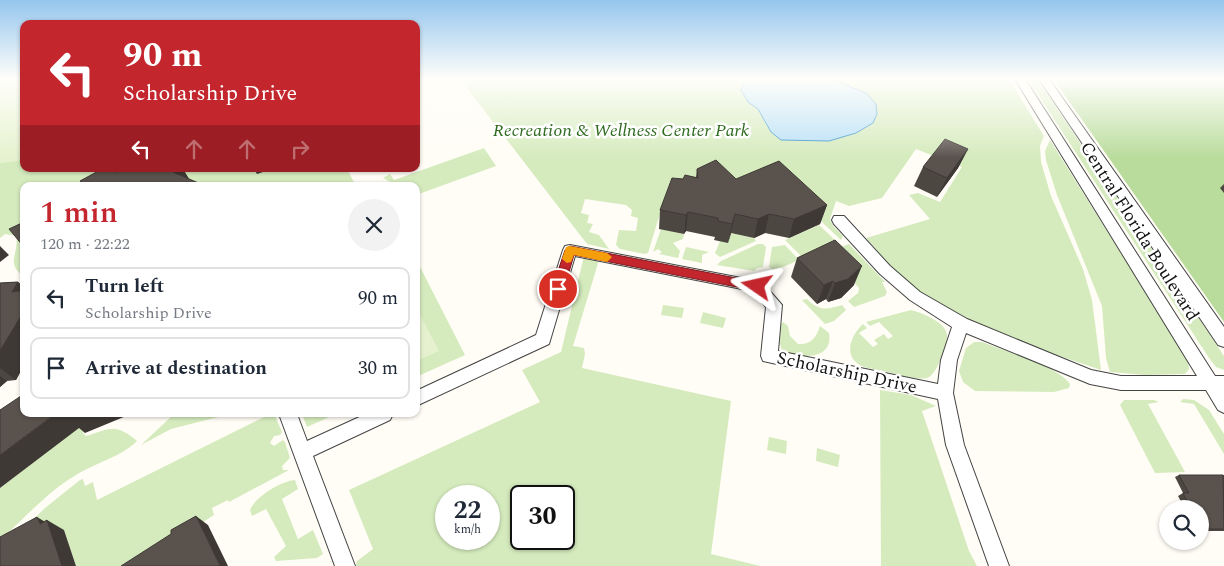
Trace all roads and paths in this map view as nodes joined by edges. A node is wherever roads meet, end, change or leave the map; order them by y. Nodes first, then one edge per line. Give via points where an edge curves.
1 (1037, 105) edge
2 (1062, 105) edge
3 (839, 220) dead end
4 (961, 324) junction
5 (1224, 340) edge
6 (1217, 383) edge
7 (945, 393) junction
8 (420, 396) edge
9 (1224, 405) edge
10 (289, 417) edge
11 (378, 417) edge
12 (302, 452) junction
13 (345, 566) edge
14 (999, 566) edge

1 - 6 street, Central Florida Boulevard
2 - 5 street, Central Florida Boulevard
3 - 4 street via 885,270 915,296
4 - 6 street via 1090,377 1120,383
4 - 7 street via 949,360
6 - 9 street, Central Florida Boulevard
7 - 8 street, Scholarship Drive via 768,356 774,305 757,286 570,250 543,339
7 - 14 street via 955,445
10 - 12 street
11 - 12 street
12 - 13 street

